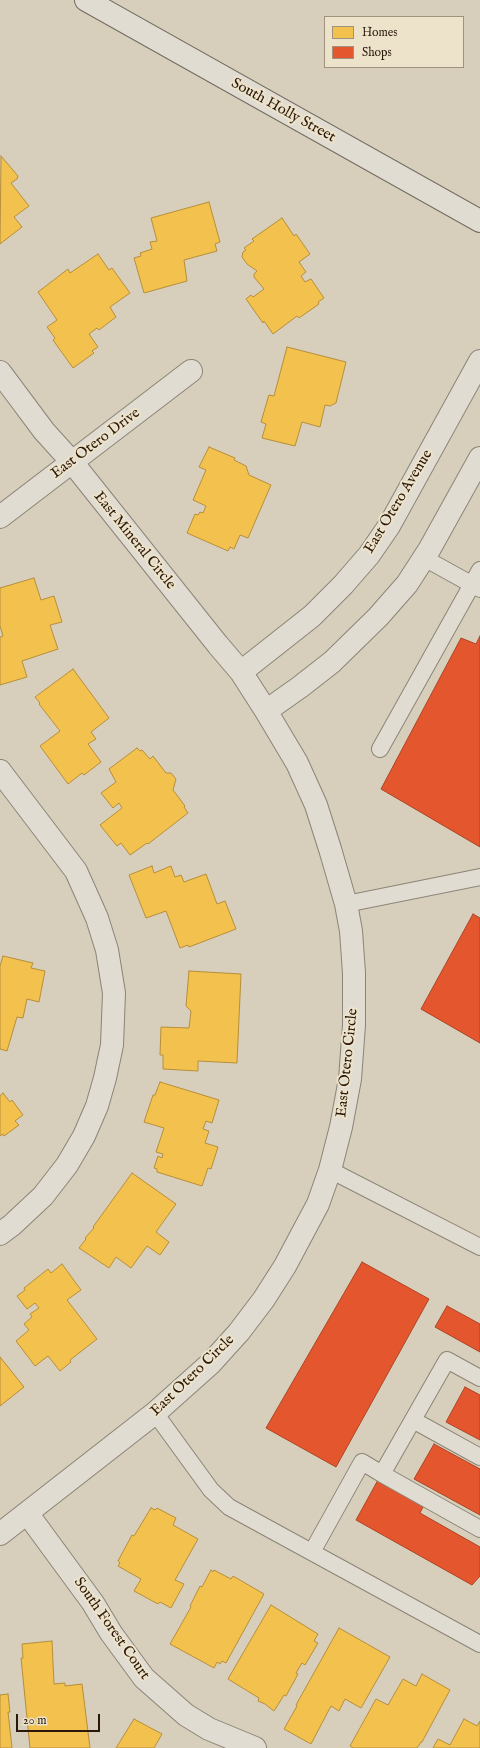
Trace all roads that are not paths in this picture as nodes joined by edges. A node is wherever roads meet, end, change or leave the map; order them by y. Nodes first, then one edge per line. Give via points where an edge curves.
1 (86, 0) edge
2 (480, 221) edge
3 (480, 361) edge
4 (191, 371) dead end
5 (0, 372) edge
6 (480, 458) edge
7 (72, 462) junction
8 (0, 517) edge
9 (424, 558) junction
10 (477, 581) edge
11 (241, 672) junction
12 (266, 711) junction
13 (380, 749) dead end
14 (0, 771) edge
15 (480, 877) edge
16 (346, 904) junction
17 (330, 1170) junction
18 (0, 1234) edge
19 (480, 1247) edge
20 (480, 1378) edge
21 (155, 1413) junction
22 (413, 1420) junction
23 (480, 1457) edge
24 (382, 1474) junction
25 (27, 1513) junction
26 (480, 1529) edge
27 (0, 1534) edge
28 (312, 1552) junction
29 (480, 1644) edge
30 (255, 1748) edge

1 - 2 street, South Holly Street
3 - 11 street, East Otero Avenue via 388,526 369,555 312,616
4 - 7 street, East Otero Drive
5 - 7 street, East Mineral Circle via 44,431
6 - 9 street
7 - 8 street, East Otero Drive
7 - 11 street, East Mineral Circle
9 - 10 lane
9 - 12 street via 407,584 378,617 337,657
10 - 13 lane
11 - 12 street, East Mineral Circle
12 - 16 street, East Otero Circle via 297,763 316,805
14 - 18 street via 76,870 97,918 107,950 114,993 112,1045 97,1106 84,1136 67,1165 43,1196
15 - 16 lane
16 - 17 street, East Otero Circle via 354,973 354,1025 350,1079
17 - 19 lane
17 - 21 street, East Otero Circle via 318,1204 264,1299 211,1363
20 - 22 lane via 447,1360
21 - 25 street, East Otero Circle
21 - 28 lane via 211,1490 229,1507
22 - 23 lane
22 - 24 lane
24 - 26 lane
24 - 28 lane via 362,1462
25 - 27 street, East Otero Circle
25 - 30 street, South Forest Court via 144,1678 192,1719
28 - 29 lane

